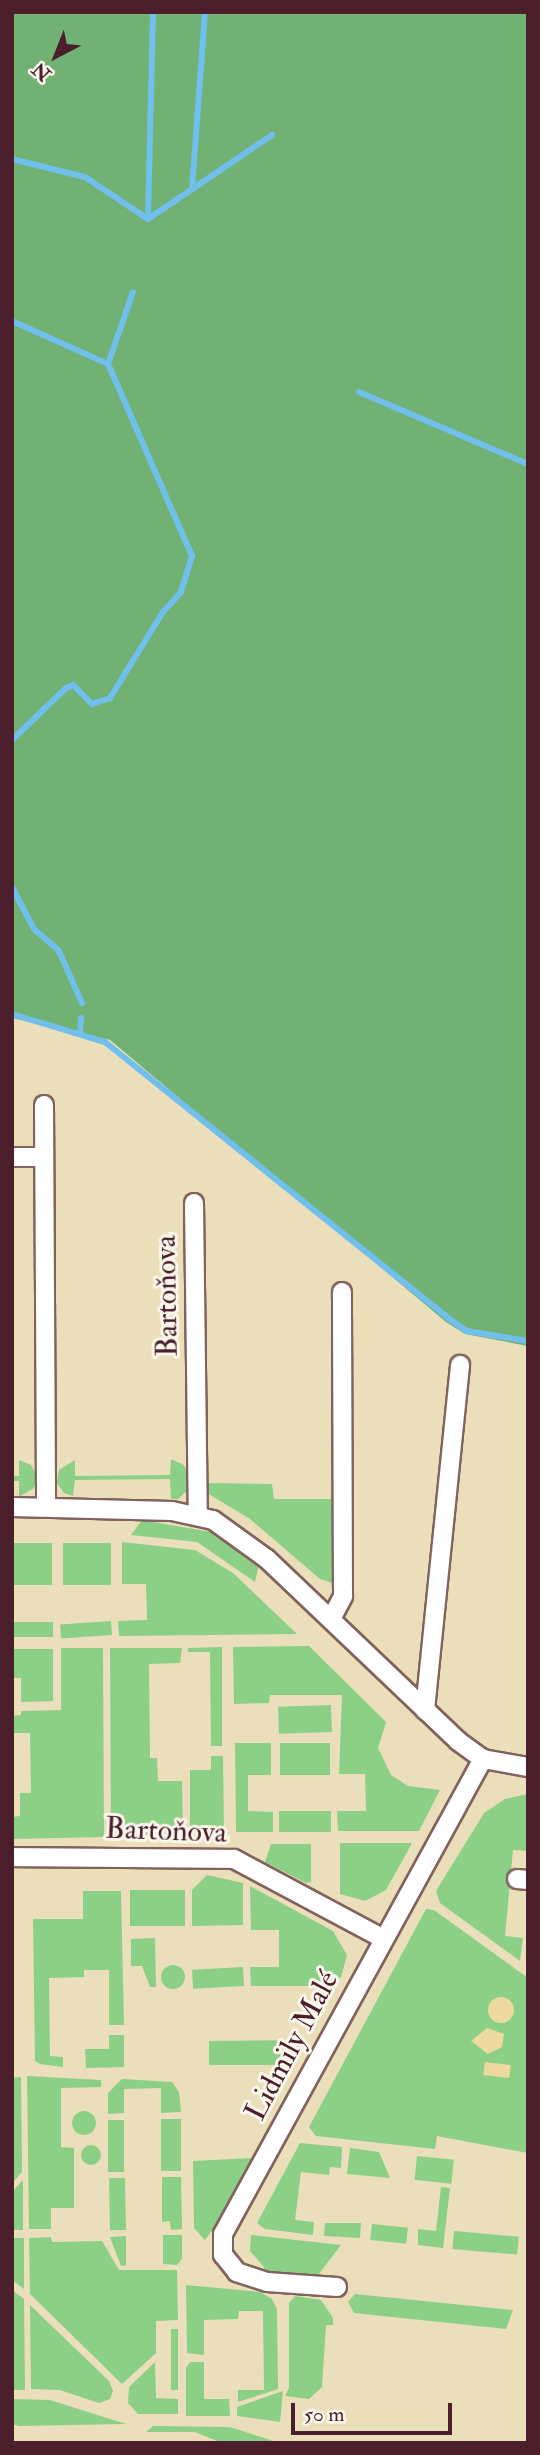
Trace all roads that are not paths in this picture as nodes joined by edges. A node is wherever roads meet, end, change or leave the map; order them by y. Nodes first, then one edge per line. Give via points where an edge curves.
1 (44, 1105) dead end
2 (12, 1157) edge
3 (44, 1157) junction
4 (194, 1203) dead end
5 (342, 1292) dead end
6 (460, 1365) dead end
7 (12, 1507) edge
8 (46, 1507) junction
9 (198, 1514) junction
10 (331, 1619) junction
11 (425, 1710) junction
12 (483, 1759) junction
13 (528, 1767) edge
14 (12, 1857) edge
15 (383, 1938) junction
16 (337, 2287) dead end

1 - 3 street
2 - 3 street
3 - 8 street
4 - 9 street, Bartoňova
5 - 10 street via 343,1596
6 - 11 street
7 - 8 street
8 - 9 street
9 - 10 street via 245,1540
10 - 11 street
11 - 12 street
12 - 13 street
12 - 15 street, Lidmily Malé
14 - 15 street, Bartoňova via 234,1859
15 - 16 street, Lidmily Malé via 222,2240 226,2262 245,2276 278,2284

